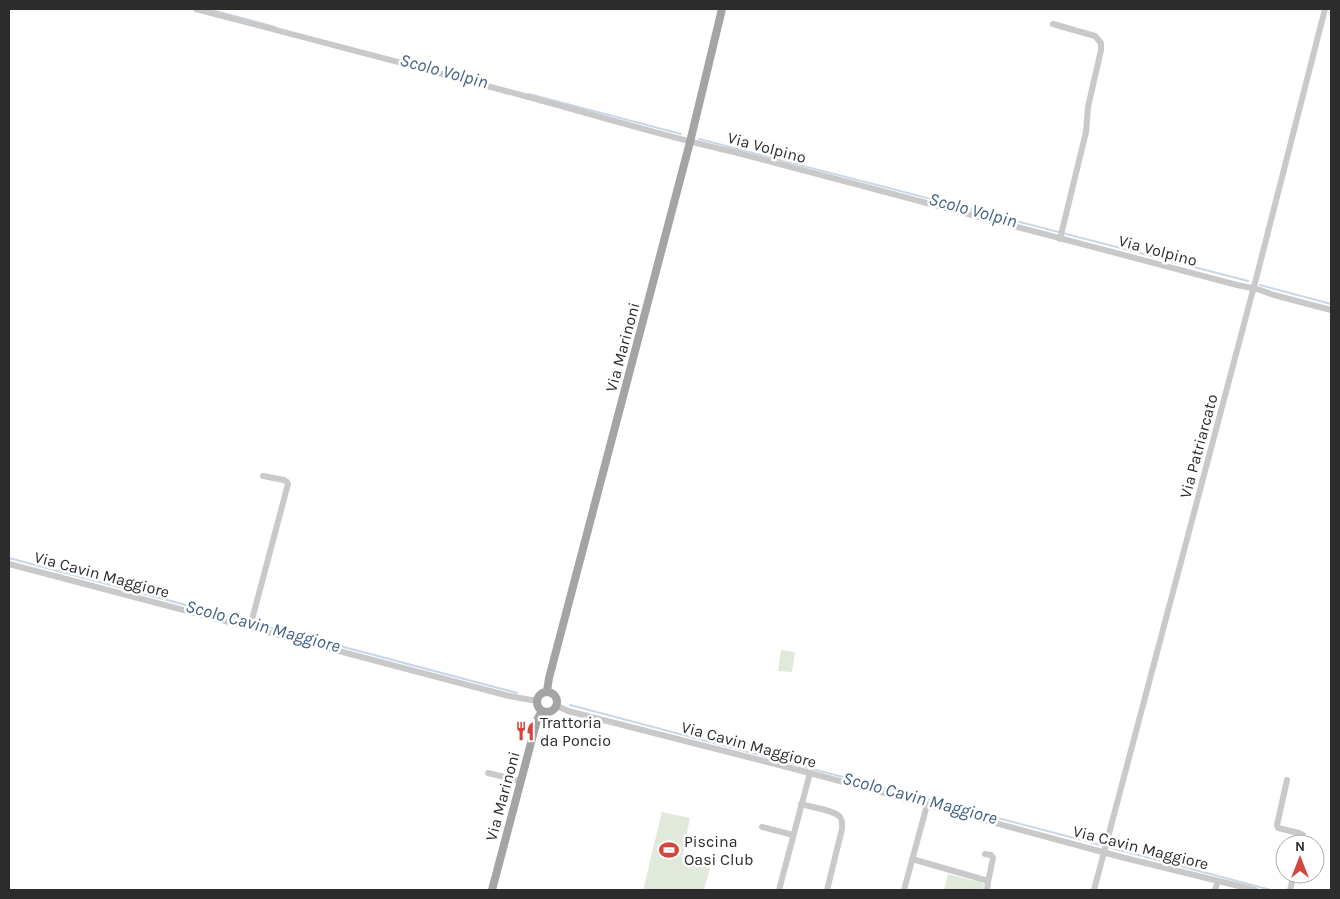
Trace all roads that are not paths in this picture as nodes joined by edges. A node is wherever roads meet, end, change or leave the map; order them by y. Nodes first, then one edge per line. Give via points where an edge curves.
1 (196, 9) edge
2 (722, 9) edge
3 (1325, 9) edge
4 (1053, 24) dead end
5 (690, 142) junction
6 (1061, 235) junction
7 (1254, 288) junction
8 (1331, 310) edge
9 (263, 476) dead end
10 (9, 564) edge
11 (252, 623) junction
12 (547, 691) junction
13 (537, 701) junction
14 (556, 706) junction
15 (542, 711) junction
16 (488, 773) dead end
17 (810, 774) junction
18 (1287, 780) dead end
19 (520, 781) junction
20 (801, 804) junction
21 (927, 805) junction
22 (762, 827) dead end
23 (1302, 834) edge
24 (793, 835) junction
25 (1105, 849) junction
26 (985, 854) dead end
27 (912, 859) junction
28 (1218, 881) junction
29 (988, 882) junction
30 (492, 890) edge
31 (779, 890) edge
32 (827, 890) edge
33 (904, 890) edge
34 (987, 890) edge
35 (1094, 890) edge
36 (1215, 890) edge
37 (1255, 890) edge

1 - 5 street, Via Volpino
2 - 5 main road, Via Marinoni
3 - 7 street, Via Patriarcato
4 - 6 street via 1095,36 1102,50
5 - 6 street, Via Volpino
5 - 12 main road, Via Marinoni
6 - 7 street, Via Volpino
7 - 8 street, Via Volpino
7 - 25 street, Via Patriarcato
9 - 11 street via 284,480 288,484
10 - 11 street, Via Cavin Maggiore
11 - 13 street, Via Cavin Maggiore via 515,698
12 - 13 main road via 540,694
12 - 14 main road via 556,696
13 - 15 main road
14 - 15 main road via 549,712
14 - 17 street, Via Cavin Maggiore
15 - 19 main road, Via Marinoni
16 - 19 street
17 - 20 street
17 - 21 street, Via Cavin Maggiore
18 - 23 street via 1277,825
19 - 30 main road, Via Marinoni
20 - 24 street
20 - 32 street via 833,813 842,822
21 - 25 street, Via Cavin Maggiore
21 - 27 street
22 - 24 street
24 - 31 street
25 - 28 street, Via Cavin Maggiore
25 - 35 street, Via Patriarcato
26 - 29 street via 993,858
27 - 29 street
27 - 33 street
28 - 36 street
28 - 37 street, Via Cavin Maggiore
29 - 34 street

